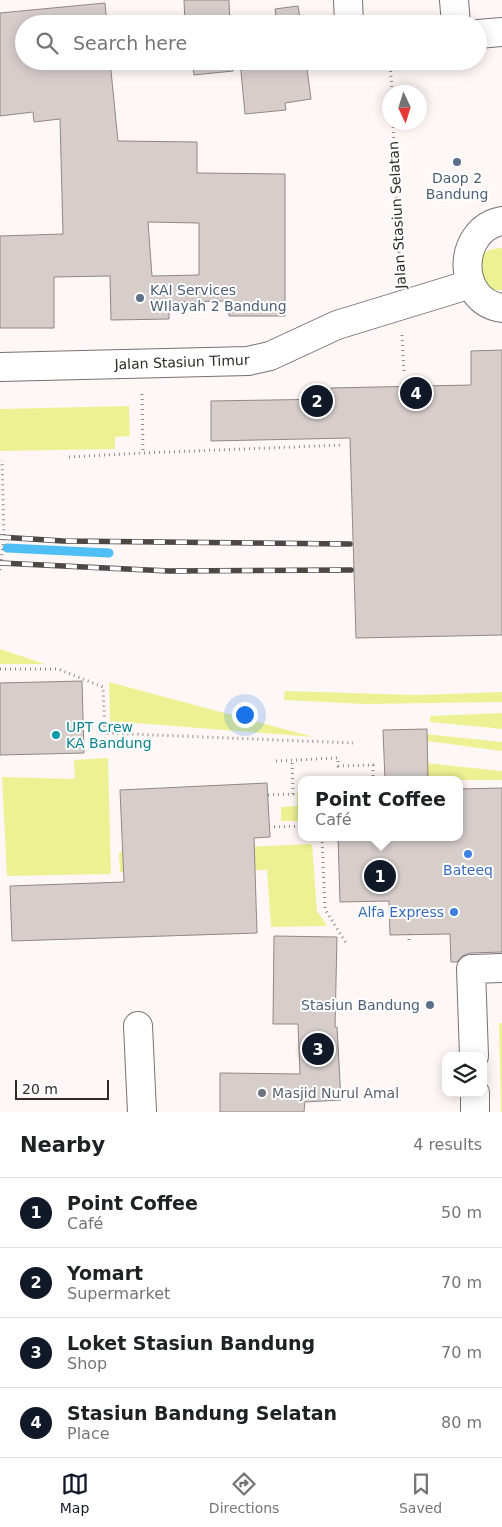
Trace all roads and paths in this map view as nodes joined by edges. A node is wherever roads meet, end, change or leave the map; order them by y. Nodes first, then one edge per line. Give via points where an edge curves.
1 (348, 0) edge
2 (454, 0) edge
3 (349, 15) edge
4 (455, 15) edge
5 (502, 32) edge
6 (487, 33) edge
7 (391, 70) edge
8 (392, 85) edge
9 (393, 130) edge
10 (502, 221) edge
11 (471, 284) junction
12 (401, 307) junction
13 (502, 308) edge
14 (0, 367) edge
15 (404, 374) dead end
16 (142, 394) dead end
17 (343, 445) dead end
18 (143, 453) junction
19 (69, 457) dead end
20 (2, 460) dead end
21 (0, 570) edge
22 (0, 669) edge
23 (353, 743) dead end
24 (292, 760) junction
25 (276, 761) dead end
26 (373, 776) edge
27 (268, 795) dead end
28 (298, 826) edge
29 (270, 827) dead end
30 (322, 841) edge
31 (409, 934) dead end
32 (409, 940) dead end
33 (346, 943) dead end
34 (502, 968) edge
35 (138, 1026) dead end
36 (474, 1052) edge
37 (475, 1097) edge
38 (142, 1112) edge
39 (475, 1112) edge

1 - 3 lane
2 - 4 lane
5 - 6 lane
7 - 8 path
9 - 12 path, Jalan Stasiun Selatan
10 - 11 lane via 483,230 468,252 466,266
11 - 12 lane, Jalan Stasiun Timur
11 - 13 lane via 486,301
12 - 14 lane, Jalan Stasiun Timur via 337,325 270,356 248,361
12 - 15 path, Jalan Stasiun Selatan
16 - 18 path
17 - 18 path
18 - 19 path
20 - 21 path via 4,537
22 - 23 path via 58,669 103,687 105,733
24 - 25 path
24 - 26 path via 338,758 338,766 373,765
24 - 27 path via 293,794
28 - 29 path
30 - 33 path via 325,909
31 - 32 path
34 - 36 lane via 471,969
35 - 38 lane
37 - 39 lane

